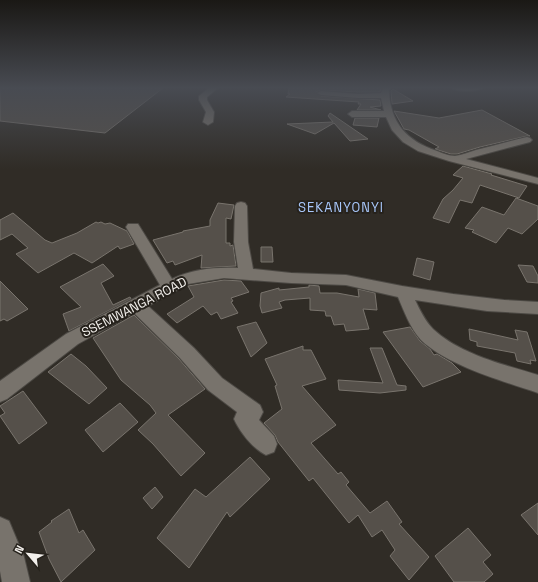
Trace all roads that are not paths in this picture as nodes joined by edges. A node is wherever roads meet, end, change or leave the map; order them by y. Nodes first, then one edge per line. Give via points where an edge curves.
1 (209, 115) edge
2 (390, 115) edge
3 (208, 122) dead end
4 (527, 140) dead end
5 (454, 159) junction
6 (538, 181) edge
7 (241, 206) dead end
8 (133, 227) dead end
9 (246, 273) junction
10 (170, 288) junction
11 (404, 292) junction
12 (136, 305) junction
13 (538, 308) edge
14 (538, 384) edge
15 (0, 393) edge
16 (266, 444) dead end
17 (0, 530) edge
18 (16, 582) edge

1 - 3 street
2 - 5 street via 406,140
4 - 5 street
5 - 6 street
7 - 9 street via 241,242
8 - 10 street
9 - 10 street, SSEMWANGA ROAD via 220,272 198,275
9 - 11 street, SSEMWANGA ROAD via 344,280
10 - 12 street, SSEMWANGA ROAD
11 - 13 street, SSEMWANGA ROAD via 508,307
11 - 14 street via 411,309 429,336 488,367
12 - 15 street, SSEMWANGA ROAD via 72,339
12 - 16 street via 187,353 215,384 253,412 245,419
17 - 18 street via 11,557

